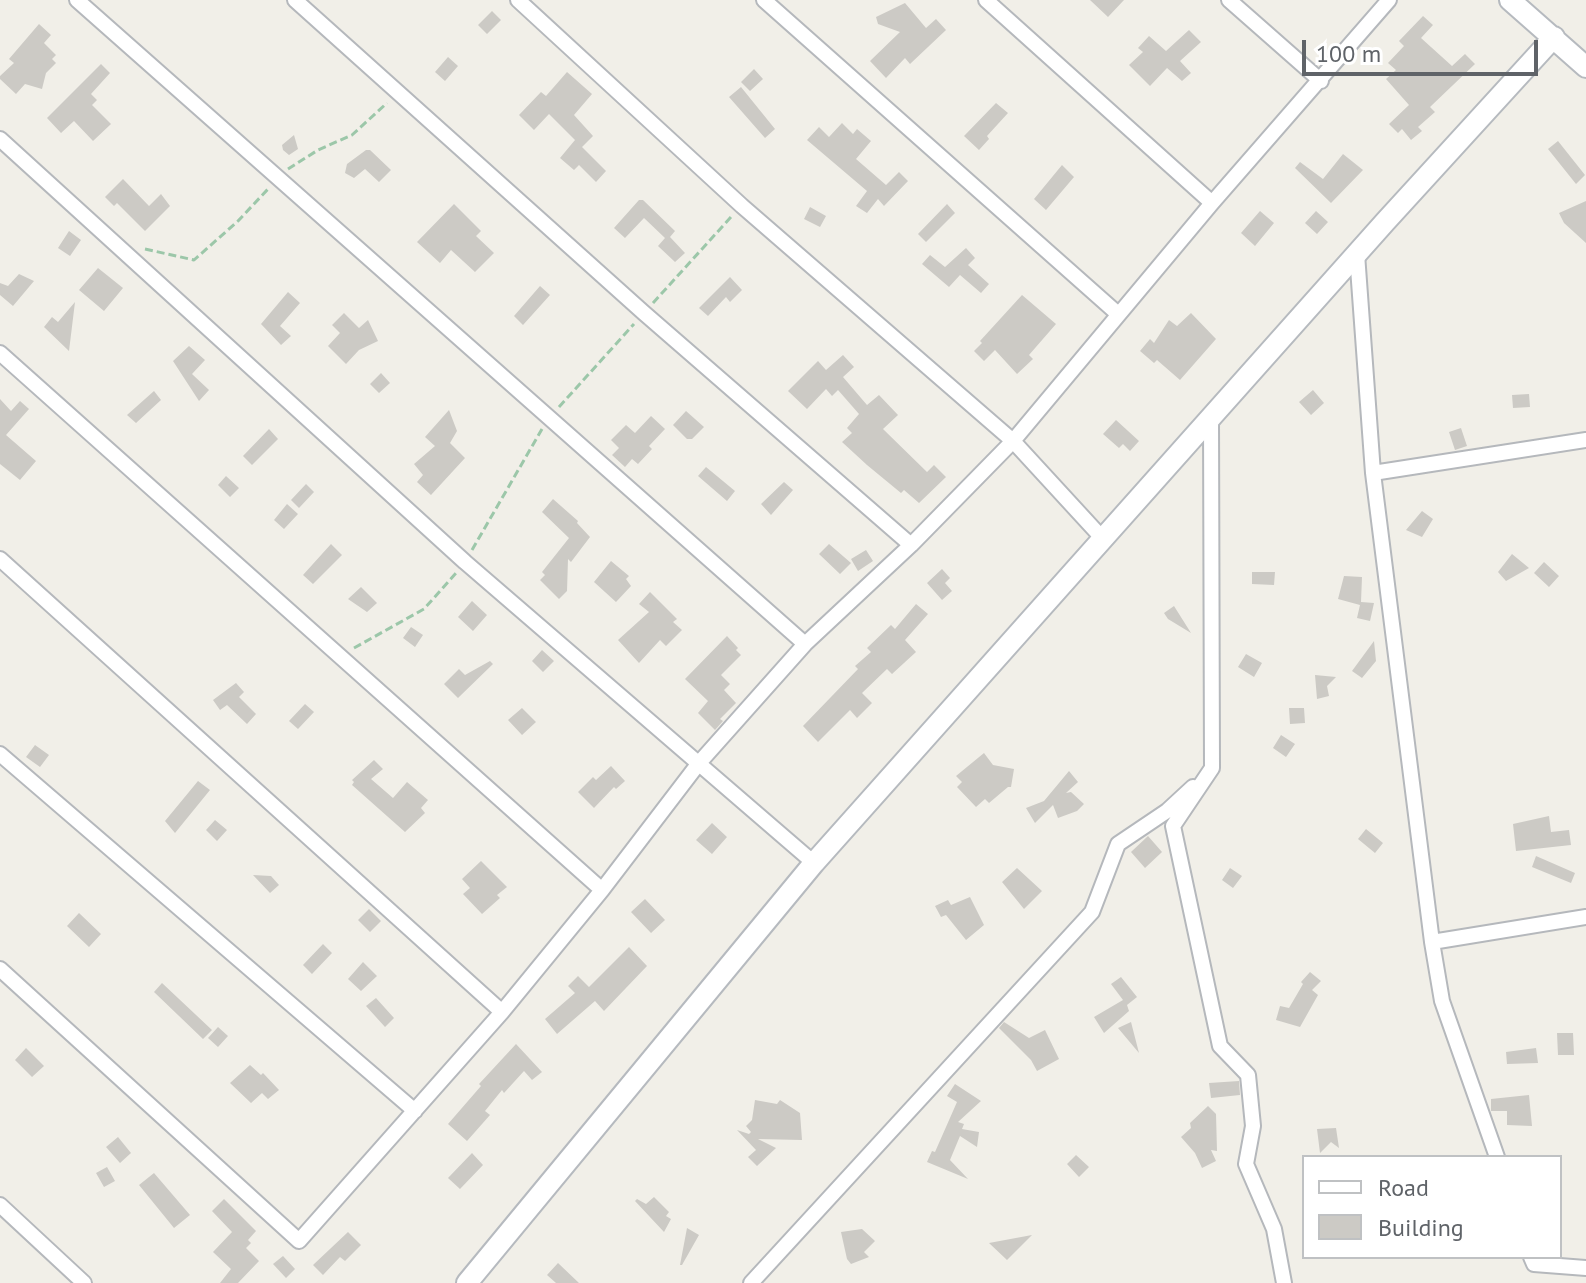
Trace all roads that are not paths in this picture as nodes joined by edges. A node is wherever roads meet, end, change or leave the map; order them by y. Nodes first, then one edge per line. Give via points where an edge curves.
1 (77, 0) edge
2 (295, 0) edge
3 (518, 0) edge
4 (764, 0) edge
5 (986, 0) edge
6 (1229, 0) edge
7 (1389, 0) edge
8 (1510, 0) edge
9 (1554, 37) junction
10 (1586, 67) edge
11 (1321, 81) junction
12 (0, 139) edge
13 (1212, 203) junction
14 (1357, 254) junction
15 (1118, 314) junction
16 (0, 353) edge
17 (1211, 419) junction
18 (1586, 440) edge
19 (1013, 441) junction
20 (1373, 473) junction
21 (1104, 540) junction
22 (911, 545) junction
23 (0, 559) edge
24 (805, 644) junction
25 (0, 754) edge
26 (699, 763) junction
27 (1212, 768) junction
28 (814, 863) junction
29 (602, 890) junction
30 (1586, 917) edge
31 (1432, 942) junction
32 (0, 969) edge
33 (502, 1012) junction
34 (415, 1111) junction
35 (1496, 1155) edge
36 (0, 1205) edge
37 (1532, 1259) edge
38 (1586, 1268) edge
39 (84, 1283) edge
40 (467, 1283) edge
41 (751, 1283) edge
42 (1284, 1283) edge

1 - 24 street
2 - 22 street
3 - 19 street via 742,206
4 - 15 street
5 - 13 street
6 - 11 street
7 - 11 street
8 - 9 street
9 - 10 street
9 - 14 street
11 - 13 street
12 - 26 street via 465,562
13 - 15 street
14 - 17 street
14 - 20 street
15 - 19 street
16 - 29 street
17 - 21 street
17 - 27 street
18 - 20 street
19 - 21 street
19 - 22 street
20 - 31 street
21 - 28 street
22 - 24 street
23 - 33 street
24 - 26 street
25 - 34 street
26 - 28 street
26 - 29 street
27 - 41 street via 1167,811 1118,844 1092,912
27 - 42 street via 1173,826 1220,1046 1248,1075 1253,1126 1246,1164 1274,1229
28 - 40 street
29 - 33 street
30 - 31 street
31 - 35 street via 1442,1001
32 - 34 street via 299,1241
33 - 34 street
36 - 39 street
37 - 38 street via 1534,1264

